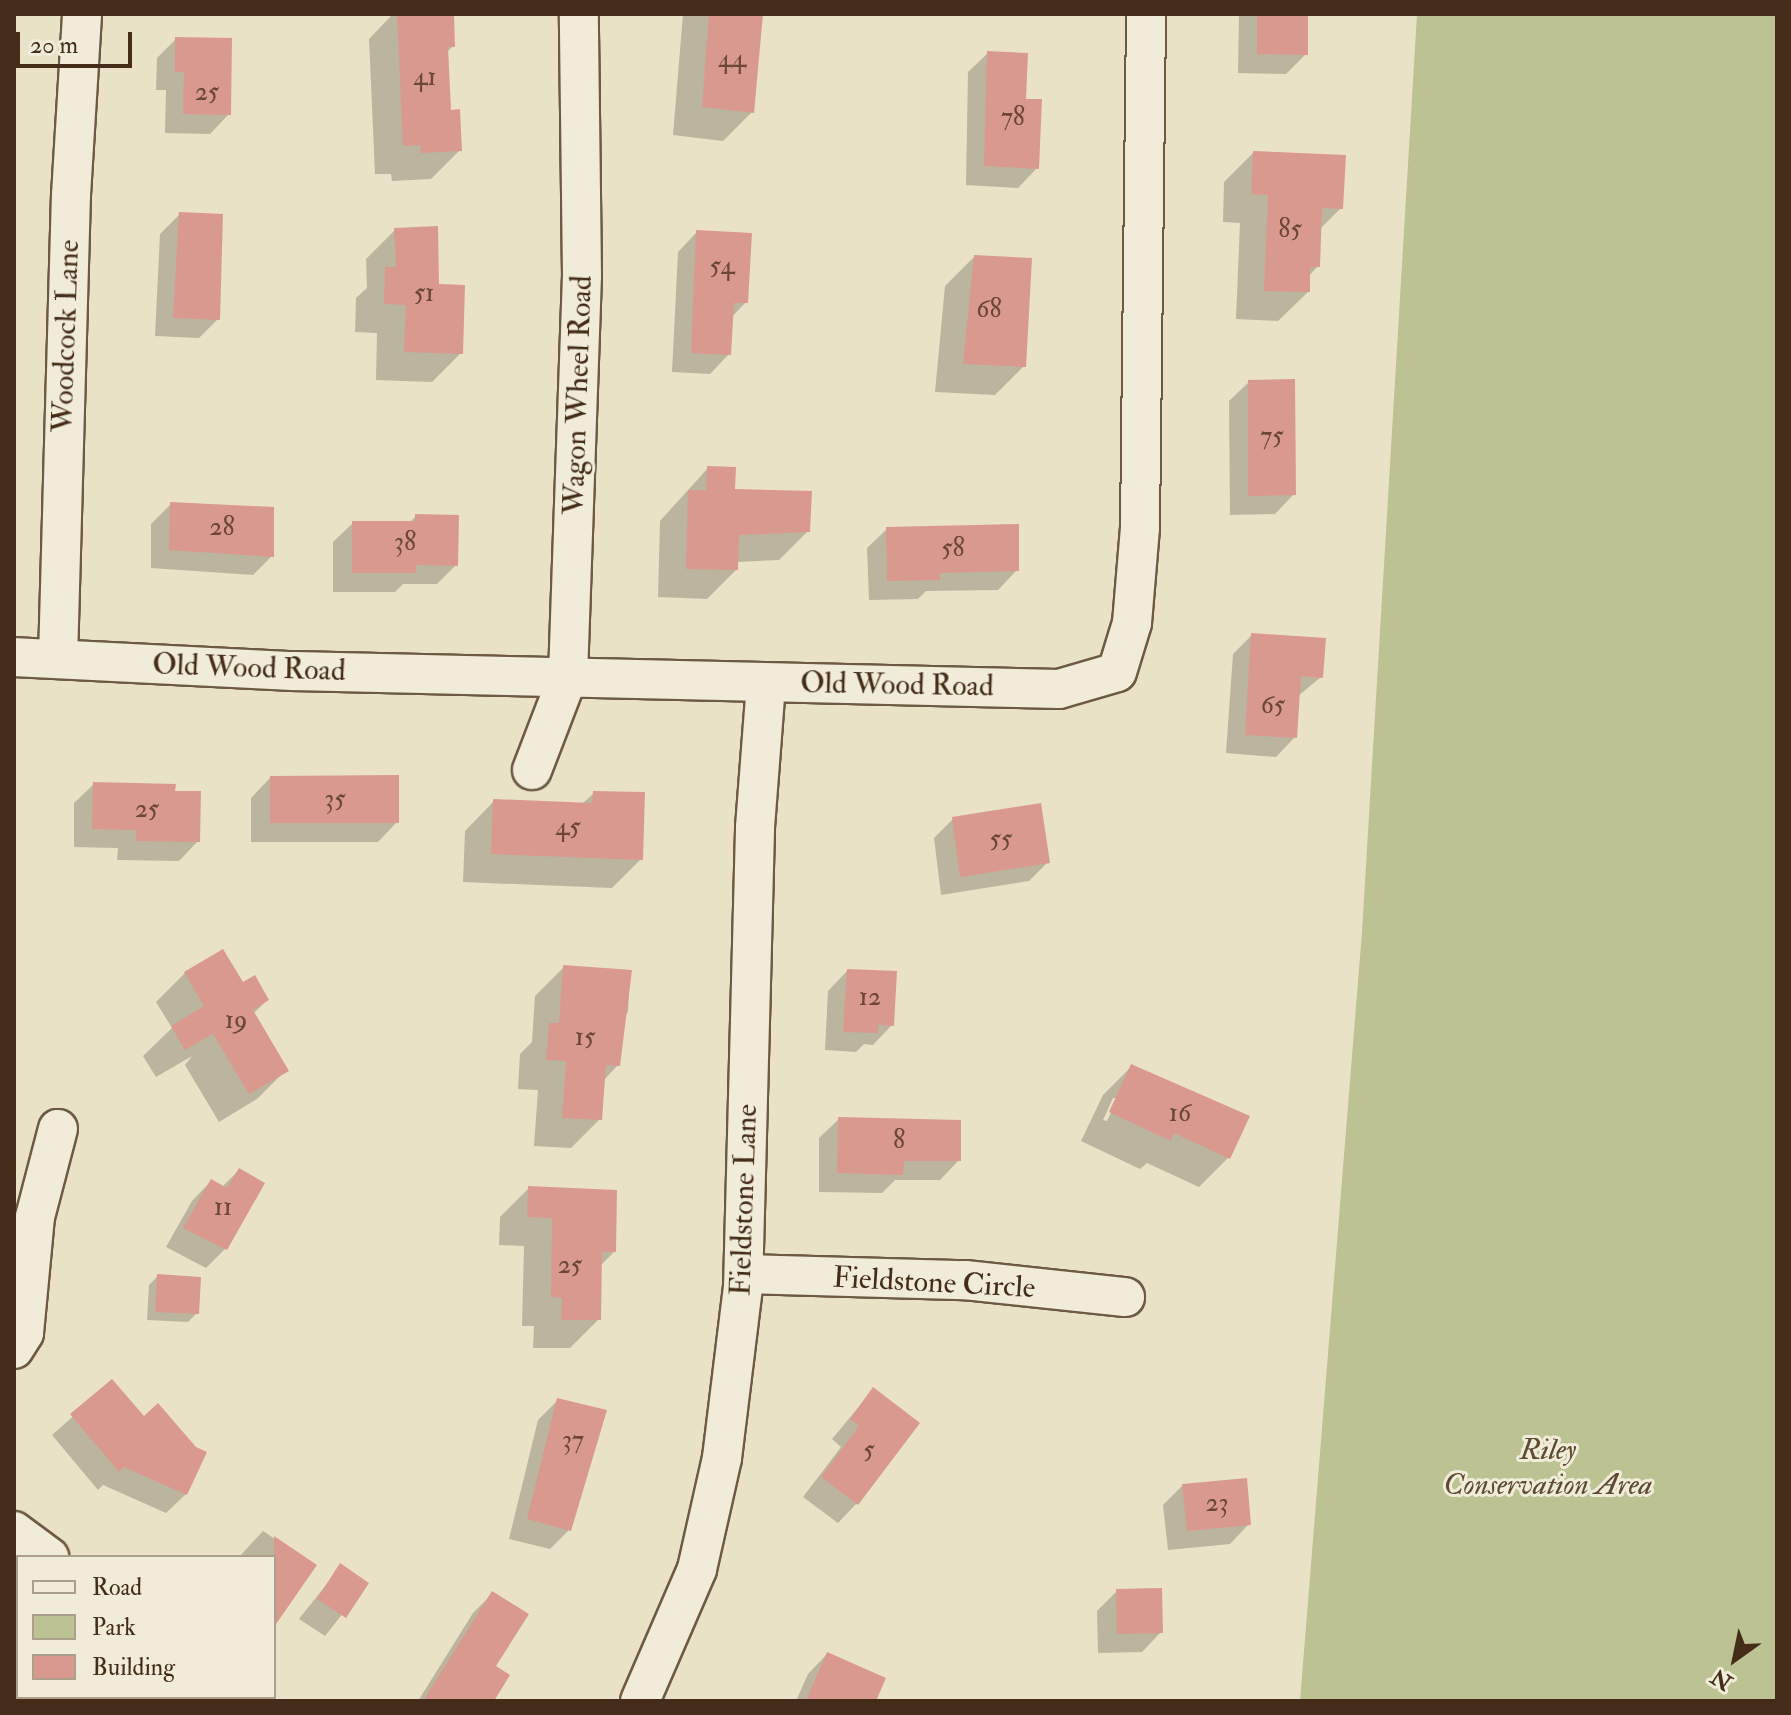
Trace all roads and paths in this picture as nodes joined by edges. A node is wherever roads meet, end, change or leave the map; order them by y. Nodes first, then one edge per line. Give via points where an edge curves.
1 (82, 14) edge
2 (579, 14) edge
3 (1146, 14) edge
4 (14, 657) edge
5 (58, 659) junction
6 (568, 676) junction
7 (766, 683) junction
8 (532, 770) dead end
9 (58, 1129) dead end
10 (744, 1274) junction
11 (1125, 1297) dead end
12 (14, 1349) edge
13 (14, 1531) edge
14 (46, 1555) edge
15 (640, 1701) edge

1 - 5 street, Woodcock Lane via 70,226
2 - 6 street, Wagon Wheel Road via 582,276
3 - 7 street, Old Wood Road via 1140,528 1132,623 1117,672 1059,689
4 - 5 street, Old Wood Road
5 - 6 street, Old Wood Road
6 - 7 street, Old Wood Road
6 - 8 street, Wagon Wheel Road
7 - 10 street, Fieldstone Lane via 755,827
9 - 12 street via 35,1217 24,1333
10 - 11 street, Fieldstone Circle via 965,1280
10 - 15 street, Fieldstone Lane via 722,1458 697,1569
13 - 14 street

